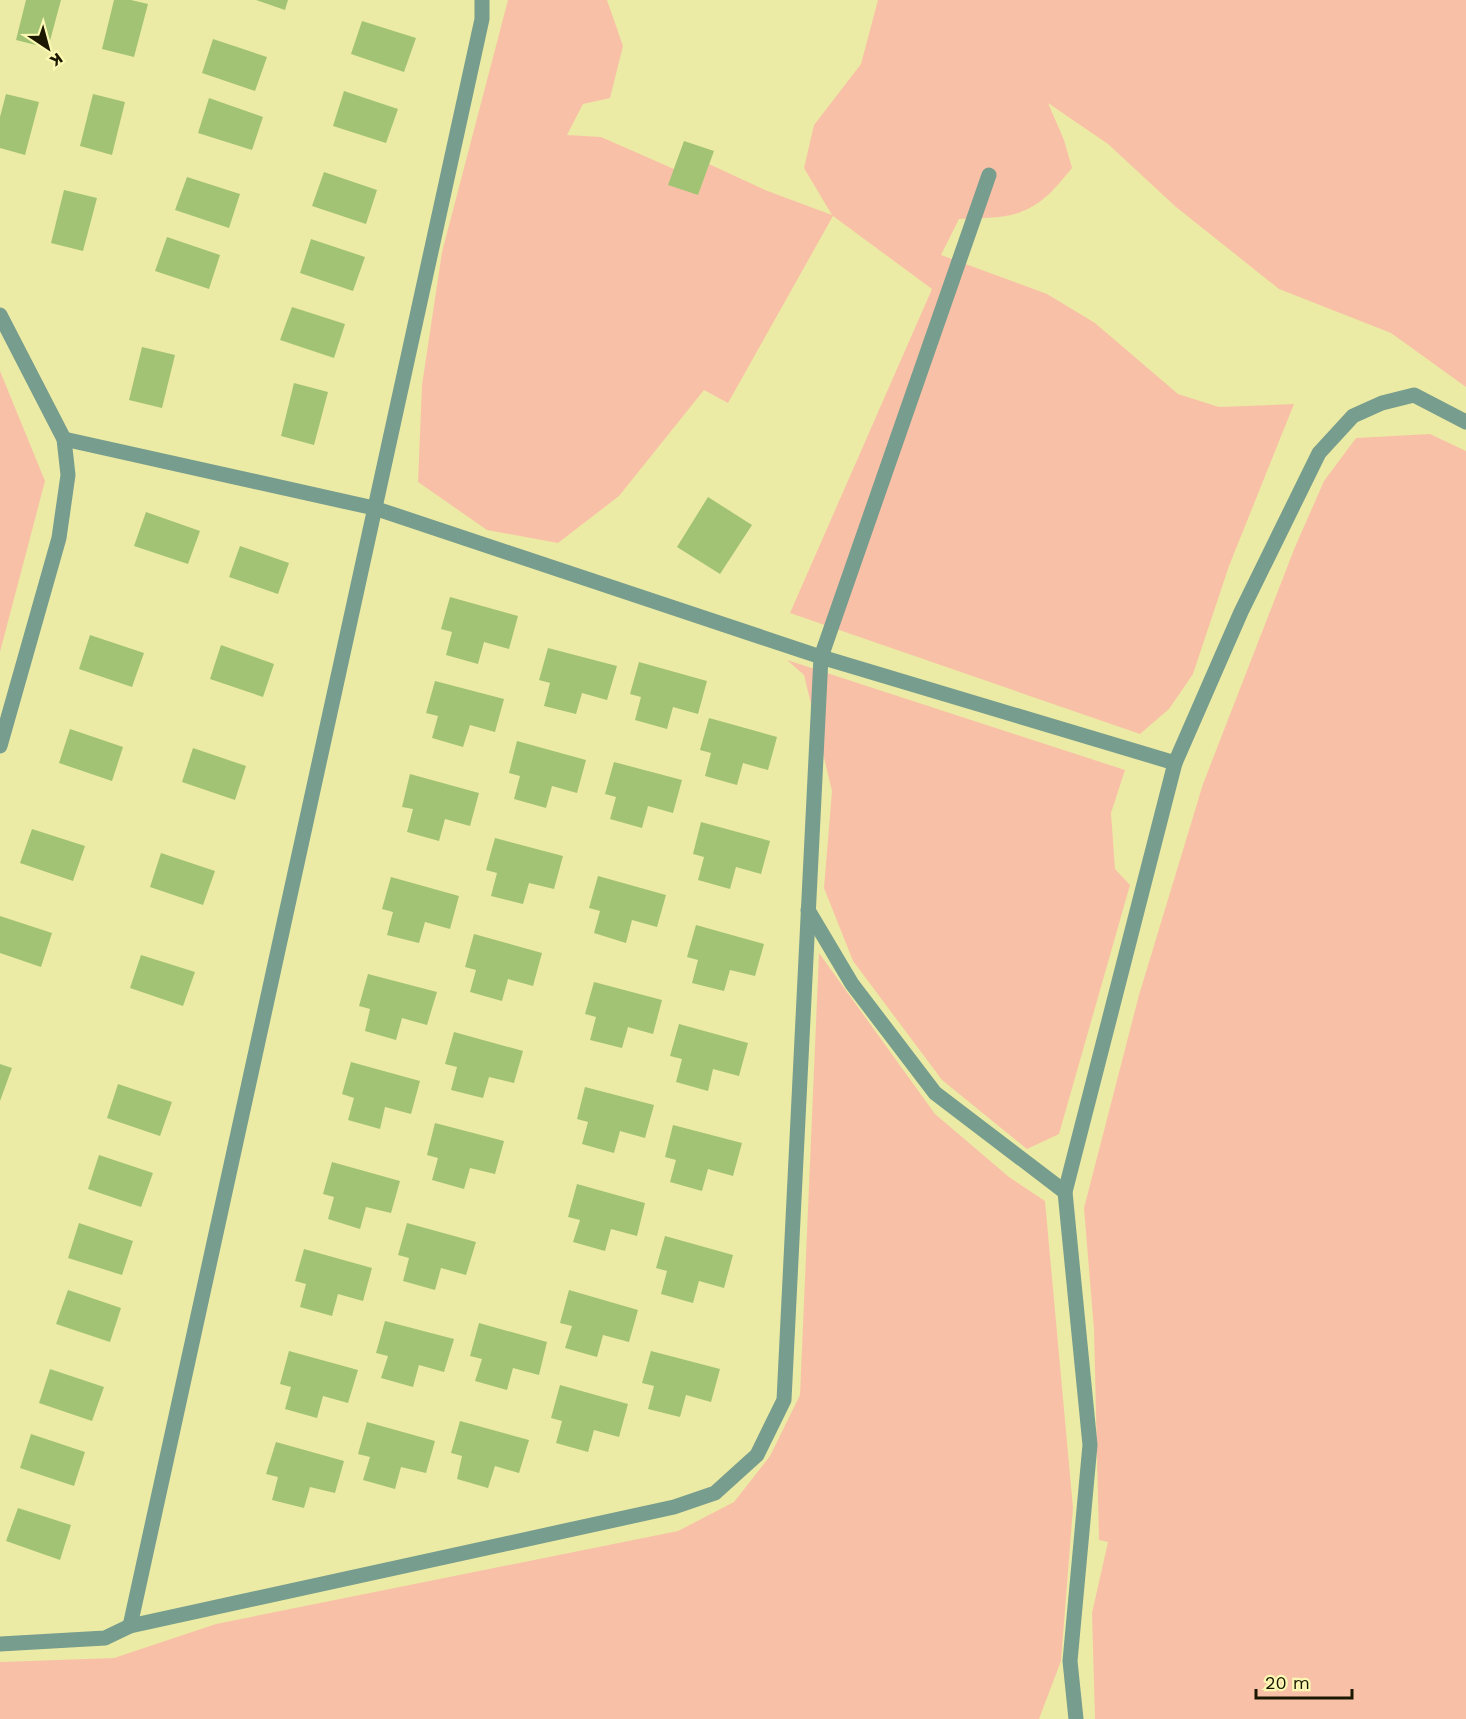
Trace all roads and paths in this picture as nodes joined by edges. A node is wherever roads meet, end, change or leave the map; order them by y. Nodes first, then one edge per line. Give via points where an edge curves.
1 (482, 0) edge
2 (989, 175) dead end
3 (0, 315) edge
4 (1466, 422) edge
5 (64, 439) junction
6 (374, 508) junction
7 (821, 657) junction
8 (0, 746) edge
9 (1175, 763) junction
10 (808, 910) junction
11 (1065, 1192) junction
12 (130, 1626) junction
13 (0, 1644) edge
14 (1076, 1719) edge

1 - 6 street via 482,19
2 - 7 street
3 - 5 street
4 - 9 street via 1414,395 1353,416 1319,453 1241,612
5 - 6 street
5 - 8 street via 68,475 59,538
6 - 7 street
6 - 12 street
7 - 9 street
7 - 10 street
9 - 11 street
10 - 11 street via 852,984 935,1093
10 - 12 street via 784,1400 757,1455 715,1492 674,1507
11 - 14 street via 1090,1445 1070,1662
12 - 13 street via 105,1638

